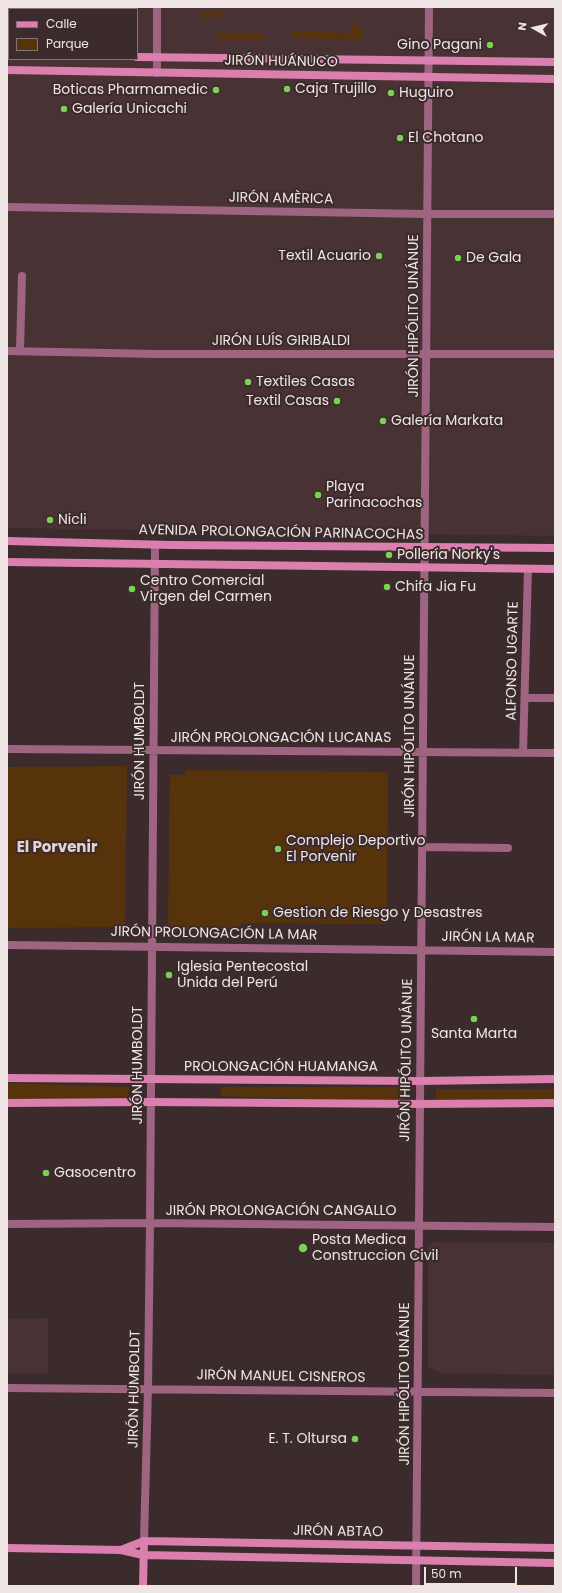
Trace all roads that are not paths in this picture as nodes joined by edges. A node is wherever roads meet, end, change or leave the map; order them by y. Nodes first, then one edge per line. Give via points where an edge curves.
1 (157, 7) edge
2 (429, 7) edge
3 (138, 57) edge
4 (157, 57) junction
5 (429, 61) junction
6 (555, 62) edge
7 (7, 70) edge
8 (157, 72) junction
9 (429, 77) junction
10 (555, 79) edge
11 (7, 207) edge
12 (428, 214) junction
13 (555, 214) edge
14 (22, 276) dead end
15 (7, 351) edge
16 (20, 351) junction
17 (426, 354) junction
18 (555, 354) edge
19 (7, 542) edge
20 (155, 545) junction
21 (425, 548) junction
22 (555, 548) edge
23 (7, 562) edge
24 (154, 564) junction
25 (425, 568) junction
26 (528, 569) junction
27 (555, 569) edge
28 (524, 698) junction
29 (555, 698) edge
30 (7, 749) edge
31 (153, 750) junction
32 (423, 752) junction
33 (523, 753) junction
34 (555, 753) edge
35 (422, 847) junction
36 (508, 848) dead end
37 (7, 945) edge
38 (152, 947) junction
39 (422, 950) junction
40 (555, 952) edge
41 (7, 1078) edge
42 (150, 1079) junction
43 (555, 1079) edge
44 (420, 1081) junction
45 (150, 1102) junction
46 (7, 1103) edge
47 (555, 1103) edge
48 (420, 1104) junction
49 (150, 1223) junction
50 (7, 1224) edge
51 (419, 1225) junction
52 (555, 1227) edge
53 (7, 1388) edge
54 (148, 1388) junction
55 (418, 1392) junction
56 (555, 1393) edge
57 (144, 1541) junction
58 (416, 1547) junction
59 (7, 1548) edge
60 (555, 1548) edge
61 (121, 1550) junction
62 (144, 1555) junction
63 (416, 1561) junction
64 (555, 1563) edge
65 (143, 1586) edge
66 (416, 1586) edge

1 - 4 street
2 - 5 street, JIRÓN HIPÓLITO UNÁNUE
3 - 4 street, JIRÓN HUÁNUCO
4 - 5 street, JIRÓN HUÁNUCO
4 - 8 street
5 - 6 street, JIRÓN HUÁNUCO
5 - 9 street, JIRÓN HIPÓLITO UNÁNUE
7 - 8 street, JIRÓN HUÁNUCO
8 - 9 street, JIRÓN HUÁNUCO
9 - 10 street, JIRÓN HUÁNUCO
9 - 12 street, JIRÓN HIPÓLITO UNÁNUE
11 - 12 street, JIRÓN AMÈRICA
12 - 13 street, JIRÓN AMÈRICA
12 - 17 street, JIRÓN HIPÓLITO UNÁNUE
14 - 16 street
15 - 16 street, JIRÓN LUÍS GIRIBALDI
16 - 17 street, JIRÓN LUÍS GIRIBALDI
17 - 18 street, JIRÓN LUÍS GIRIBALDI
17 - 21 street, JIRÓN HIPÓLITO UNÁNUE
19 - 20 street, AVENIDA PROLONGACIÓN PARINACOCHAS
20 - 21 street, AVENIDA PROLONGACIÓN PARINACOCHAS
20 - 24 street, JIRÓN HUMBOLDT
21 - 22 street, AVENIDA PROLONGACIÓN PARINACOCHAS
21 - 25 street, JIRÓN HIPÓLITO UNÁNUE
23 - 24 street
24 - 25 street
24 - 31 street, JIRÓN HUMBOLDT
25 - 26 street
25 - 32 street, JIRÓN HIPÓLITO UNÁNUE
26 - 27 street
26 - 28 street, ALFONSO UGARTE
28 - 29 street
28 - 33 street, ALFONSO UGARTE
30 - 31 street, JIRÓN PROLONGACIÓN LUCANAS
31 - 32 street, JIRÓN PROLONGACIÓN LUCANAS
31 - 38 street, JIRÓN HUMBOLDT
32 - 33 street, JIRÓN PROLONGACIÓN LUCANAS
32 - 35 street, JIRÓN HIPÓLITO UNÁNUE
33 - 34 street, JIRÓN PROLONGACIÓN LUCANAS
35 - 36 street
35 - 39 street, JIRÓN HIPÓLITO UNÁNUE
37 - 38 street, JIRÓN PROLONGACIÓN LA MAR
38 - 39 street, JIRÓN PROLONGACIÓN LA MAR
38 - 42 street, JIRÓN HUMBOLDT
39 - 40 street, JIRÓN LA MAR
39 - 44 street, JIRÓN HIPÓLITO UNÁNUE
41 - 42 street, PROLONGACIÓN HUAMANGA
42 - 44 street, PROLONGACIÓN HUAMANGA
42 - 45 street, JIRÓN HUMBOLDT
43 - 44 street, PROLONGACIÓN HUAMANGA
44 - 48 street, JIRÓN HIPÓLITO UNÁNUE
45 - 46 street
45 - 48 street
45 - 49 street, JIRÓN HUMBOLDT
47 - 48 street
48 - 51 street, JIRÓN HIPÓLITO UNÁNUE
49 - 50 street, JIRÓN PROLONGACIÓN CANGALLO
49 - 51 street, JIRÓN PROLONGACIÓN CANGALLO
49 - 54 street, JIRÓN HUMBOLDT
51 - 52 street, JIRÓN PROLONGACIÓN CANGALLO
51 - 55 street, JIRÓN HIPÓLITO UNÁNUE
53 - 54 street, JIRÓN MANUEL CISNEROS
54 - 55 street, JIRÓN MANUEL CISNEROS
54 - 57 street, JIRÓN HUMBOLDT
55 - 56 street, JIRÓN MANUEL CISNEROS
55 - 58 street, JIRÓN HIPÓLITO UNÁNUE
57 - 58 street, JIRÓN ABTAO
57 - 61 street, JIRÓN ABTAO
57 - 62 street, JIRÓN HUMBOLDT
58 - 60 street, JIRÓN ABTAO
58 - 63 street, JIRÓN HIPÓLITO UNÁNUE
59 - 61 street, JIRÓN ABTAO
61 - 62 street, JIRÓN ABTAO
62 - 63 street, JIRÓN ABTAO
62 - 65 street, JIRÓN HUMBOLDT
63 - 64 street, JIRÓN ABTAO
63 - 66 street, JIRÓN HIPÓLITO UNÁNUE

